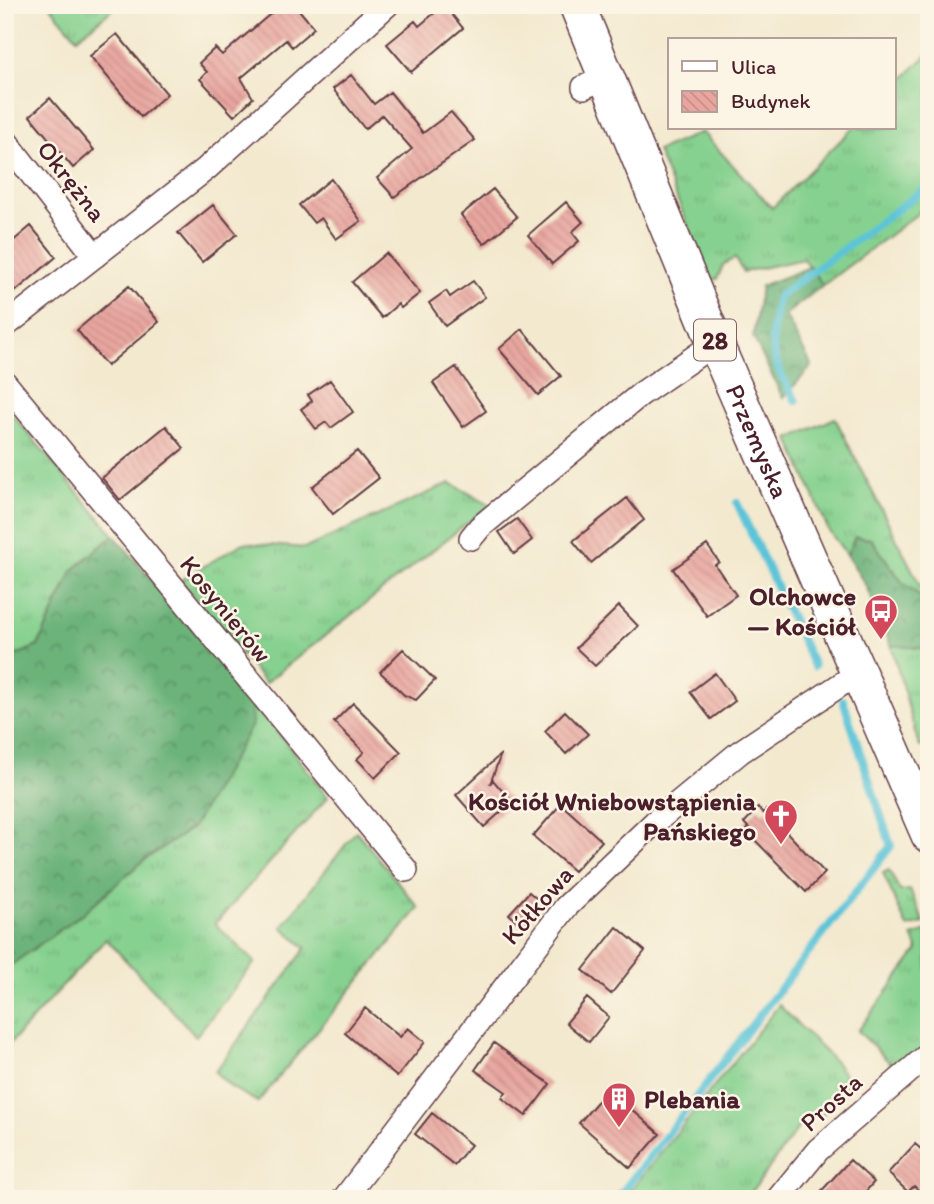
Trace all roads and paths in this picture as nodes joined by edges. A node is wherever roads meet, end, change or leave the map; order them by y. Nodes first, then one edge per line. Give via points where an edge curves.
1 (387, 5) edge
2 (577, 5) edge
3 (5, 140) edge
4 (95, 256) junction
5 (5, 326) edge
6 (715, 342) junction
7 (5, 383) edge
8 (471, 538) dead end
9 (858, 673) junction
10 (929, 835) edge
11 (406, 870) dead end
12 (929, 1054) edge
13 (344, 1199) edge
14 (778, 1199) edge

1 - 4 street via 206,169
2 - 6 main road, Przemyska / 28 via 596,82
3 - 4 street, Okrężna
4 - 5 street
6 - 8 street via 630,403
6 - 9 main road, Przemyska / 28
7 - 11 street, Kosynierów
9 - 10 main road, Przemyska / 28
9 - 13 street, Kółkowa via 740,752 655,822 566,907
12 - 14 street, Prosta via 818,1150

